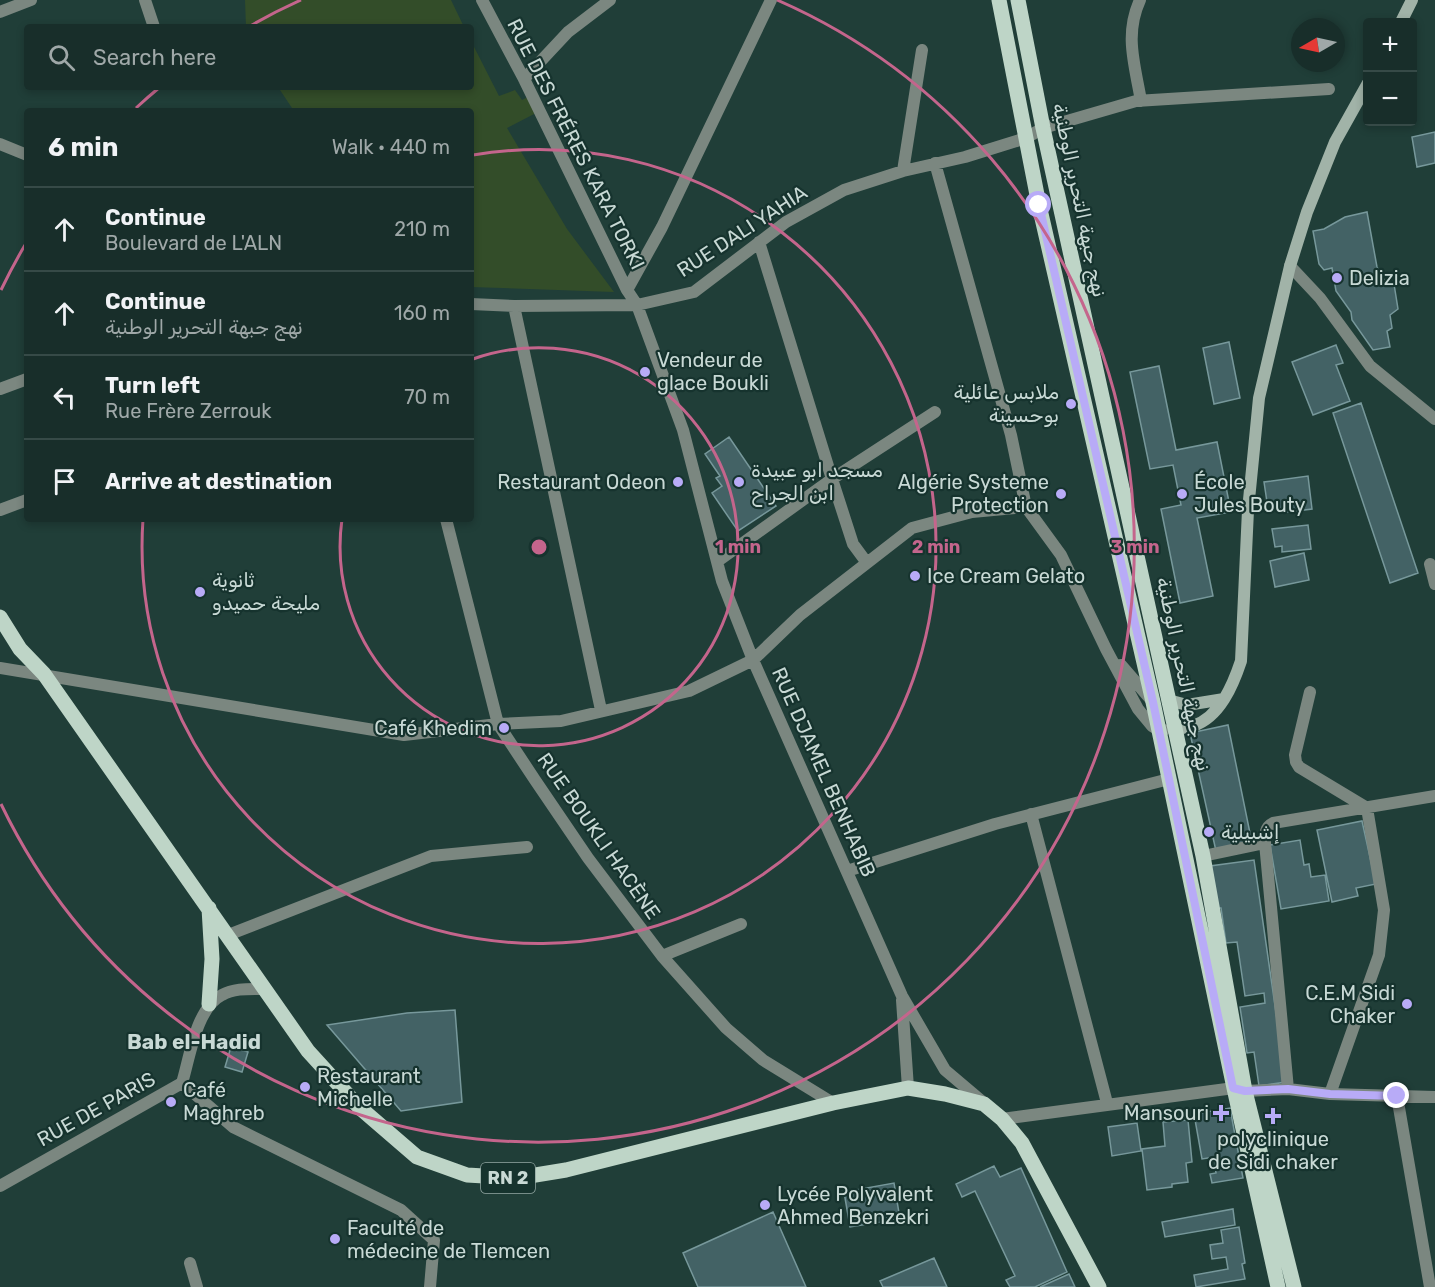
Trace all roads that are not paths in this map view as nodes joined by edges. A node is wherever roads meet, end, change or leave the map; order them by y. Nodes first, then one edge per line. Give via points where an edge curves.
1 (32, 0) edge
2 (145, 0) edge
3 (482, 0) edge
4 (610, 0) edge
5 (771, 0) edge
6 (999, 0) edge
7 (1018, 0) edge
8 (1140, 0) edge
9 (1413, 0) edge
10 (0, 12) edge
11 (1403, 18) edge
12 (153, 24) edge
13 (922, 50) dead end
14 (524, 79) junction
15 (1329, 89) dead end
16 (1363, 92) edge
17 (1141, 101) junction
18 (1043, 128) junction
19 (1026, 138) junction
20 (0, 144) edge
21 (24, 154) edge
22 (934, 163) junction
23 (903, 171) junction
24 (759, 242) junction
25 (1290, 266) junction
26 (627, 290) junction
27 (474, 304) edge
28 (637, 305) junction
29 (514, 306) junction
30 (24, 380) edge
31 (0, 389) edge
32 (935, 412) dead end
33 (1435, 419) edge
34 (832, 479) junction
35 (24, 501) edge
36 (1026, 507) junction
37 (0, 510) edge
38 (447, 522) edge
39 (718, 561) junction
40 (867, 563) junction
41 (1430, 564) dead end
42 (1435, 584) edge
43 (0, 617) edge
44 (1106, 649) junction
45 (753, 660) junction
46 (0, 668) edge
47 (44, 674) junction
48 (1310, 693) dead end
49 (1224, 699) junction
50 (1161, 701) junction
51 (601, 710) junction
52 (498, 724) junction
53 (1167, 730) junction
54 (1169, 779) junction
55 (1435, 796) edge
56 (1367, 808) junction
57 (1032, 814) junction
58 (1264, 843) junction
59 (527, 847) dead end
60 (1203, 856) junction
61 (847, 871) junction
62 (209, 908) junction
63 (741, 924) dead end
64 (228, 935) junction
65 (662, 956) junction
66 (263, 989) junction
67 (902, 996) junction
68 (209, 1004) junction
69 (183, 1083) junction
70 (908, 1088) junction
71 (1288, 1089) junction
72 (1239, 1090) junction
73 (1330, 1094) junction
74 (1397, 1096) junction
75 (1435, 1097) edge
76 (833, 1102) junction
77 (1107, 1103) junction
78 (984, 1104) junction
79 (1002, 1119) junction
80 (0, 1186) edge
81 (190, 1263) dead end
82 (197, 1287) edge
83 (430, 1287) edge
84 (1100, 1287) edge
85 (1278, 1287) edge
86 (1294, 1287) edge
87 (1430, 1287) edge

1 - 10 street
2 - 12 street
3 - 14 street, RUE DES FRÉRES KARA TORKI
4 - 14 street via 568,32
5 - 26 street via 662,227
6 - 19 main road
7 - 18 main road, نهج جبهة التحرير الوطنية
8 - 17 street via 1130,34
9 - 11 main road
13 - 23 street
14 - 26 street, RUE DES FRÉRES KARA TORKI
15 - 17 street, RUE DALI YAHIA
16 - 25 main road via 1335,142
17 - 18 street, RUE DALI YAHIA
18 - 19 street, RUE DALI YAHIA
18 - 50 main road, نهج جبهة التحرير الوطنية
19 - 22 street, RUE DALI YAHIA
19 - 50 main road
20 - 21 street
22 - 23 street, RUE DALI YAHIA
22 - 36 street via 1011,435
23 - 24 street, RUE DALI YAHIA via 844,190
24 - 28 street, RUE DALI YAHIA via 694,292
24 - 34 street
25 - 33 street via 1320,298 1370,366
25 - 49 main road via 1259,398 1248,510 1241,661
26 - 28 street, RUE DES FRÉRES KARA TORKI
27 - 29 street, RUE DALI YAHIA
28 - 29 street, RUE DALI YAHIA
28 - 39 street, RUE DES FRÉRES KARA TORKI via 683,430
29 - 51 street
30 - 31 street
32 - 34 street
34 - 39 street
34 - 40 street via 854,544
35 - 37 street
36 - 40 street via 972,512 912,528
36 - 44 street via 1061,555
38 - 52 street, RUE BOUKLI HACÈNE
39 - 45 street, RUE DJAMEL BENHABIB
40 - 45 street via 800,615
41 - 42 street
43 - 47 main road, RN 2 via 20,649
44 - 50 street
44 - 53 street via 1146,720
45 - 51 street via 689,690
45 - 61 street, RUE DJAMEL BENHABIB
46 - 47 street
47 - 52 street via 404,735
47 - 62 main road, RN 2
48 - 56 street via 1296,762
49 - 50 main road via 1187,705
49 - 53 main road via 1208,718 1194,726
50 - 53 main road, نهج جبهة التحرير الوطنية
51 - 52 street via 561,721
52 - 65 street, RUE BOUKLI HACÈNE via 588,858
53 - 54 main road, نهج جبهة التحرير الوطنية
53 - 60 main road, نهج جبهة التحرير الوطنية
54 - 57 street
54 - 72 main road, نهج جبهة التحرير الوطنية
55 - 56 street
56 - 58 street via 1273,823 1268,825
56 - 73 street via 1384,909 1379,955
57 - 61 street
57 - 77 street
58 - 60 street
58 - 71 street
59 - 64 street via 430,856
60 - 72 main road, نهج جبهة التحرير الوطنية
61 - 67 street, RUE DJAMEL BENHABIB
62 - 64 main road, RN 2
62 - 68 main road
63 - 65 street
64 - 66 main road, RN 2
65 - 76 street, RUE BOUKLI HACÈNE via 726,1028 763,1060
66 - 68 street via 240,989 222,994
66 - 76 main road, RN 2 via 308,1051 359,1107 417,1157 467,1175 517,1178 566,1170
67 - 70 street
67 - 78 street via 945,1070
68 - 69 street, RUE DE PARIS via 199,1023
69 - 80 street, RUE DE PARIS
69 - 83 street via 233,1127 401,1210 434,1240
70 - 76 main road, RN 2
70 - 78 main road, RN 2
71 - 72 street
71 - 73 street
72 - 77 street
72 - 85 main road, نهج جبهة التحرير الوطنية
72 - 86 main road, نهج جبهة التحرير الوطنية
73 - 74 street
74 - 75 street
74 - 87 street
77 - 79 street
78 - 79 main road, RN 2
79 - 84 main road, RN 2 via 1022,1143
81 - 82 street

